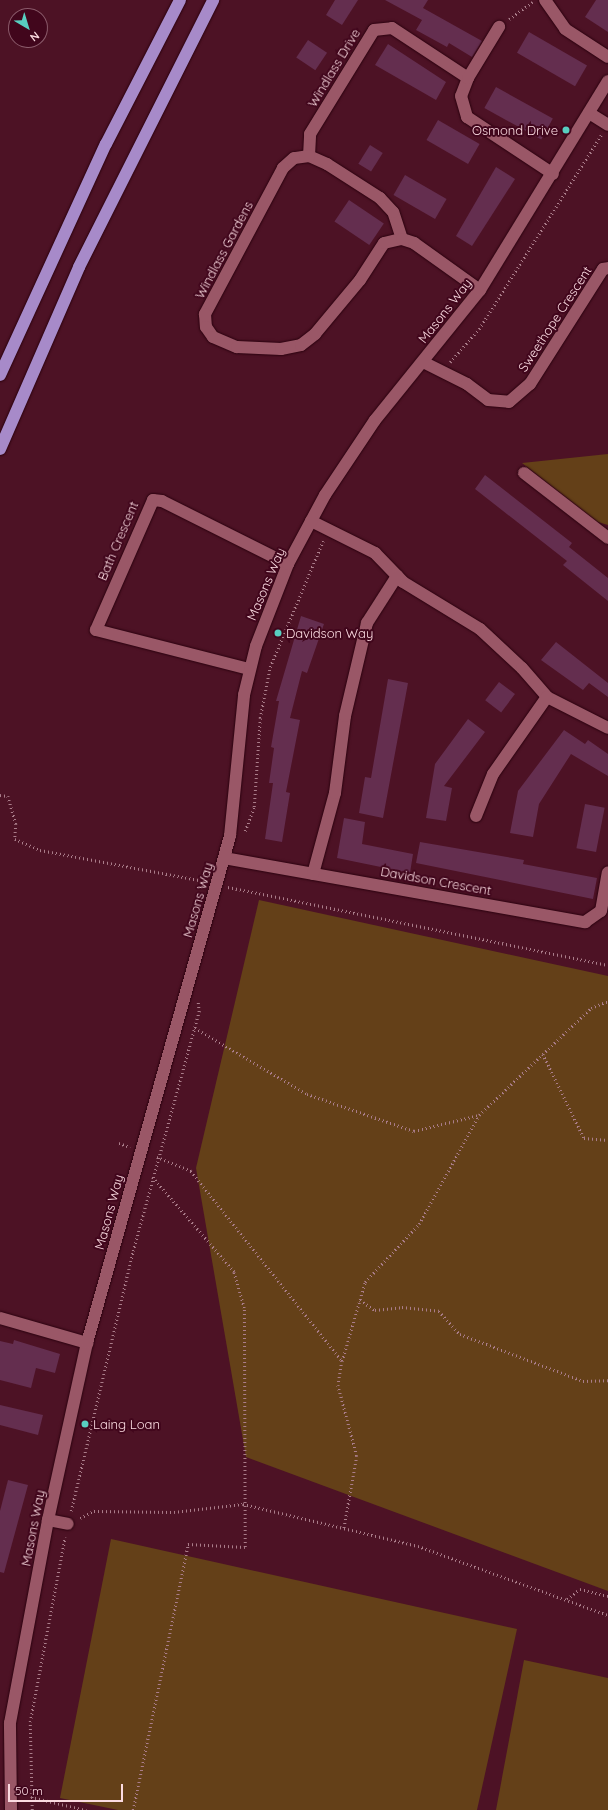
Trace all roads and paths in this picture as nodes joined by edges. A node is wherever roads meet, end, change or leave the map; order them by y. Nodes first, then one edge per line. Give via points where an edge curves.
1 (180, 0) edge
2 (214, 0) edge
3 (534, 0) edge
4 (545, 0) edge
5 (499, 27) joint
6 (608, 57) edge
7 (468, 78) junction
8 (608, 81) edge
9 (589, 113) junction
10 (608, 125) edge
11 (309, 156) junction
12 (553, 174) junction
13 (402, 239) junction
14 (608, 268) edge
15 (480, 290) junction
16 (423, 362) junction
17 (441, 373) junction
18 (0, 375) edge
19 (0, 449) edge
20 (524, 473) dead end
21 (311, 521) junction
22 (326, 529) junction
23 (608, 538) edge
24 (288, 564) junction
25 (397, 576) junction
26 (249, 668) junction
27 (547, 697) junction
28 (608, 728) edge
29 (0, 795) edge
30 (476, 816) dead end
31 (243, 836) dead end
32 (230, 859) junction
33 (608, 873) edge
34 (313, 874) junction
35 (223, 886) junction
36 (226, 895) dead end
37 (608, 965) edge
38 (197, 997) dead end
39 (608, 1001) edge
40 (195, 1028) junction
41 (543, 1054) junction
42 (479, 1115) junction
43 (608, 1140) edge
44 (157, 1158) junction
45 (152, 1177) junction
46 (133, 1251) dead end
47 (360, 1300) junction
48 (0, 1318) edge
49 (87, 1344) junction
50 (342, 1361) junction
51 (608, 1380) edge
52 (243, 1504) junction
53 (48, 1520) junction
54 (68, 1524) joint
55 (344, 1529) junction
56 (608, 1596) edge
57 (567, 1599) junction
58 (608, 1615) edge
59 (31, 1797) dead end
60 (11, 1810) edge
61 (86, 1810) edge
62 (133, 1810) edge

1 - 18 highway via 106,144
2 - 19 highway via 79,267
3 - 5 path
4 - 6 street via 565,29
5 - 7 street
7 - 11 street, Windlass Drive via 392,28 374,30 310,134
7 - 12 street via 461,96 467,117
8 - 9 street, Masons Way
9 - 10 street
9 - 12 street, Masons Way
10 - 17 path via 479,329
11 - 13 street via 380,198 393,212
11 - 13 street, Windlass Gardens via 294,158 283,168 205,314 206,327 213,337 237,347 281,349 301,345 315,334 360,280 384,243
12 - 15 street, Masons Way
13 - 15 street via 414,243
14 - 17 street, Sweethope Crescent via 603,269 530,384 509,402 488,400 467,384
15 - 16 street, Masons Way
16 - 17 street, Sweethope Crescent
16 - 21 street, Masons Way via 360,442
20 - 23 street
21 - 22 street
21 - 24 street, Masons Way
22 - 25 street via 375,553
22 - 31 path via 270,667 260,718 254,807
24 - 26 street, Masons Way
24 - 26 street, Bath Crescent via 162,501 149,503 96,630 204,659
25 - 27 street via 480,629 522,668
25 - 34 street via 367,623 345,716 335,794
26 - 32 street, Masons Way via 235,765
27 - 28 street
27 - 30 street via 493,774
29 - 35 path via 8,796 16,824 15,840 40,850
32 - 34 street, Davidson Crescent
32 - 35 street, Masons Way
32 - 35 path
33 - 34 street, Davidson Crescent via 601,910 585,922
35 - 36 path
35 - 37 path
35 - 49 street, Masons Way
38 - 40 path via 199,1012
39 - 41 path via 591,1008
40 - 42 path via 306,1094 414,1131
40 - 44 path
41 - 42 path
41 - 43 path via 584,1138
42 - 47 path via 419,1224 365,1282
44 - 45 path
44 - 50 path via 191,1171
45 - 46 path
45 - 52 path via 234,1272 244,1308
47 - 50 path
47 - 51 path via 374,1310 402,1307 439,1311 460,1334 583,1381
48 - 49 street
49 - 53 street, Masons Way
50 - 55 path via 338,1385 357,1456
52 - 54 path via 174,1512 94,1511
52 - 55 path
52 - 62 path via 245,1547 188,1544
53 - 54 street
53 - 60 street, Masons Way via 10,1723
55 - 57 path via 418,1546
56 - 57 path via 580,1589
57 - 58 path
59 - 61 path

